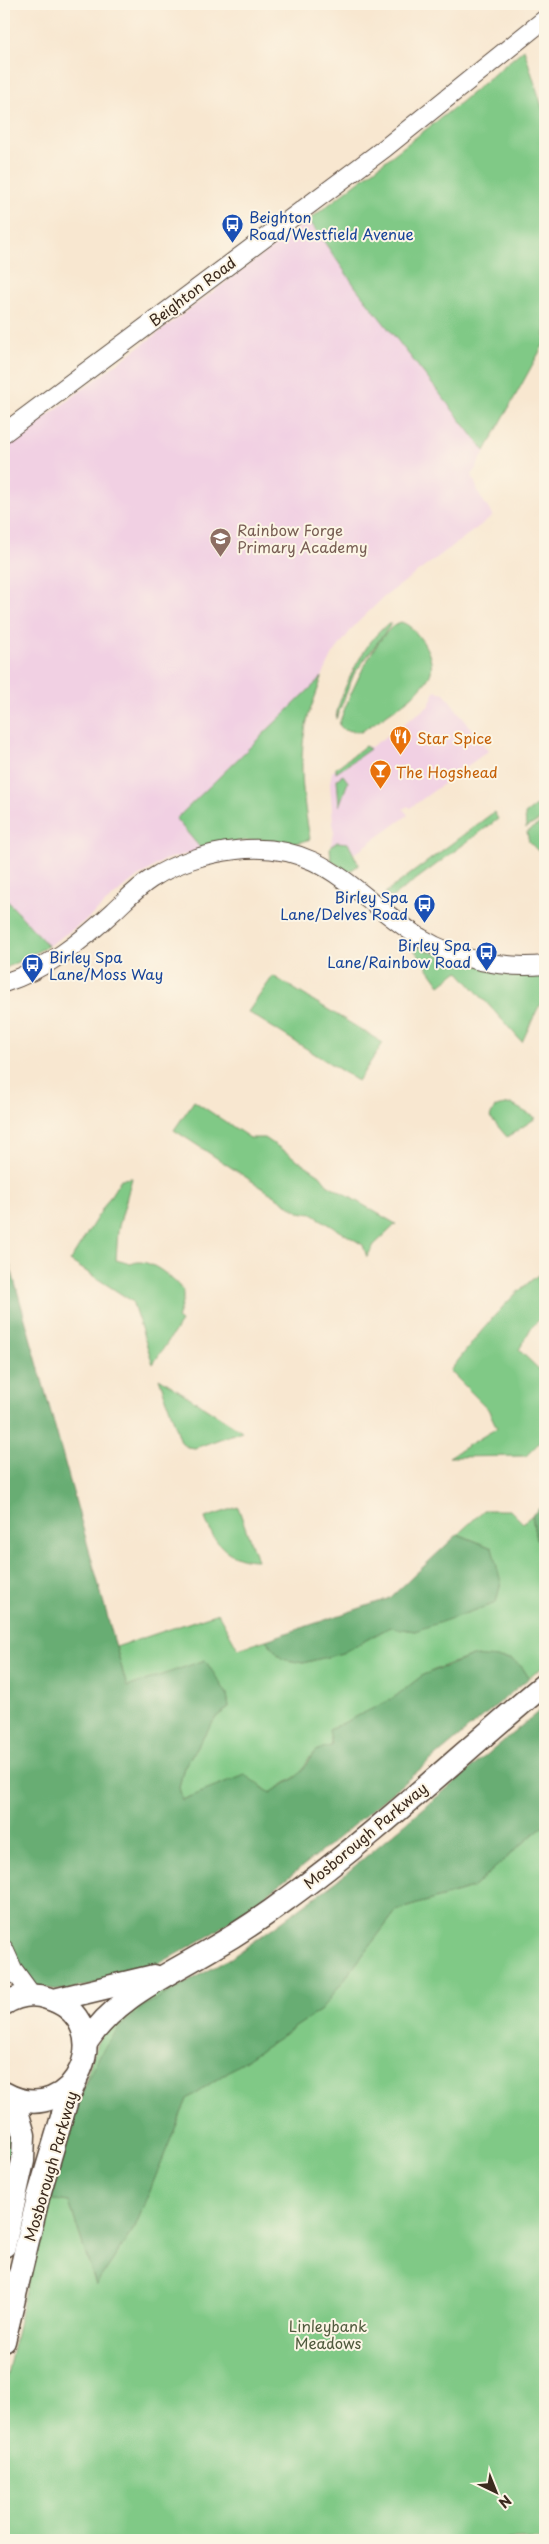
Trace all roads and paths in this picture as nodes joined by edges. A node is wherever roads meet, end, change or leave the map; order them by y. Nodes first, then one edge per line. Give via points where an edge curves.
1 (545, 19) edge
2 (4, 433) edge
3 (545, 965) edge
4 (4, 983) edge
5 (545, 1684) edge
6 (4, 1949) edge
7 (174, 1970) junction
8 (32, 1995) junction
9 (54, 2000) junction
10 (4, 2004) edge
11 (86, 2043) junction
12 (76, 2080) junction
13 (8, 2096) edge
14 (4, 2246) edge
15 (4, 2341) edge

1 - 2 street, Beighton Road via 422,120
3 - 4 street via 495,964 446,950 395,920 350,882 318,862 290,853 253,849 211,855 165,871 131,894 54,961
5 - 7 highway, Mosborough Parkway via 366,1837 289,1898 244,1930
6 - 8 street via 13,1969
7 - 9 highway, Mosborough Parkway
7 - 11 highway, Mosborough Parkway via 110,2012
8 - 9 highway
8 - 10 highway
9 - 11 highway via 76,2017
11 - 12 highway, Mosborough Parkway via 86,2056
12 - 13 highway via 64,2092 48,2100 30,2102
12 - 15 highway, Mosborough Parkway via 41,2189
13 - 14 highway, Mosborough Parkway via 24,2135 23,2161

